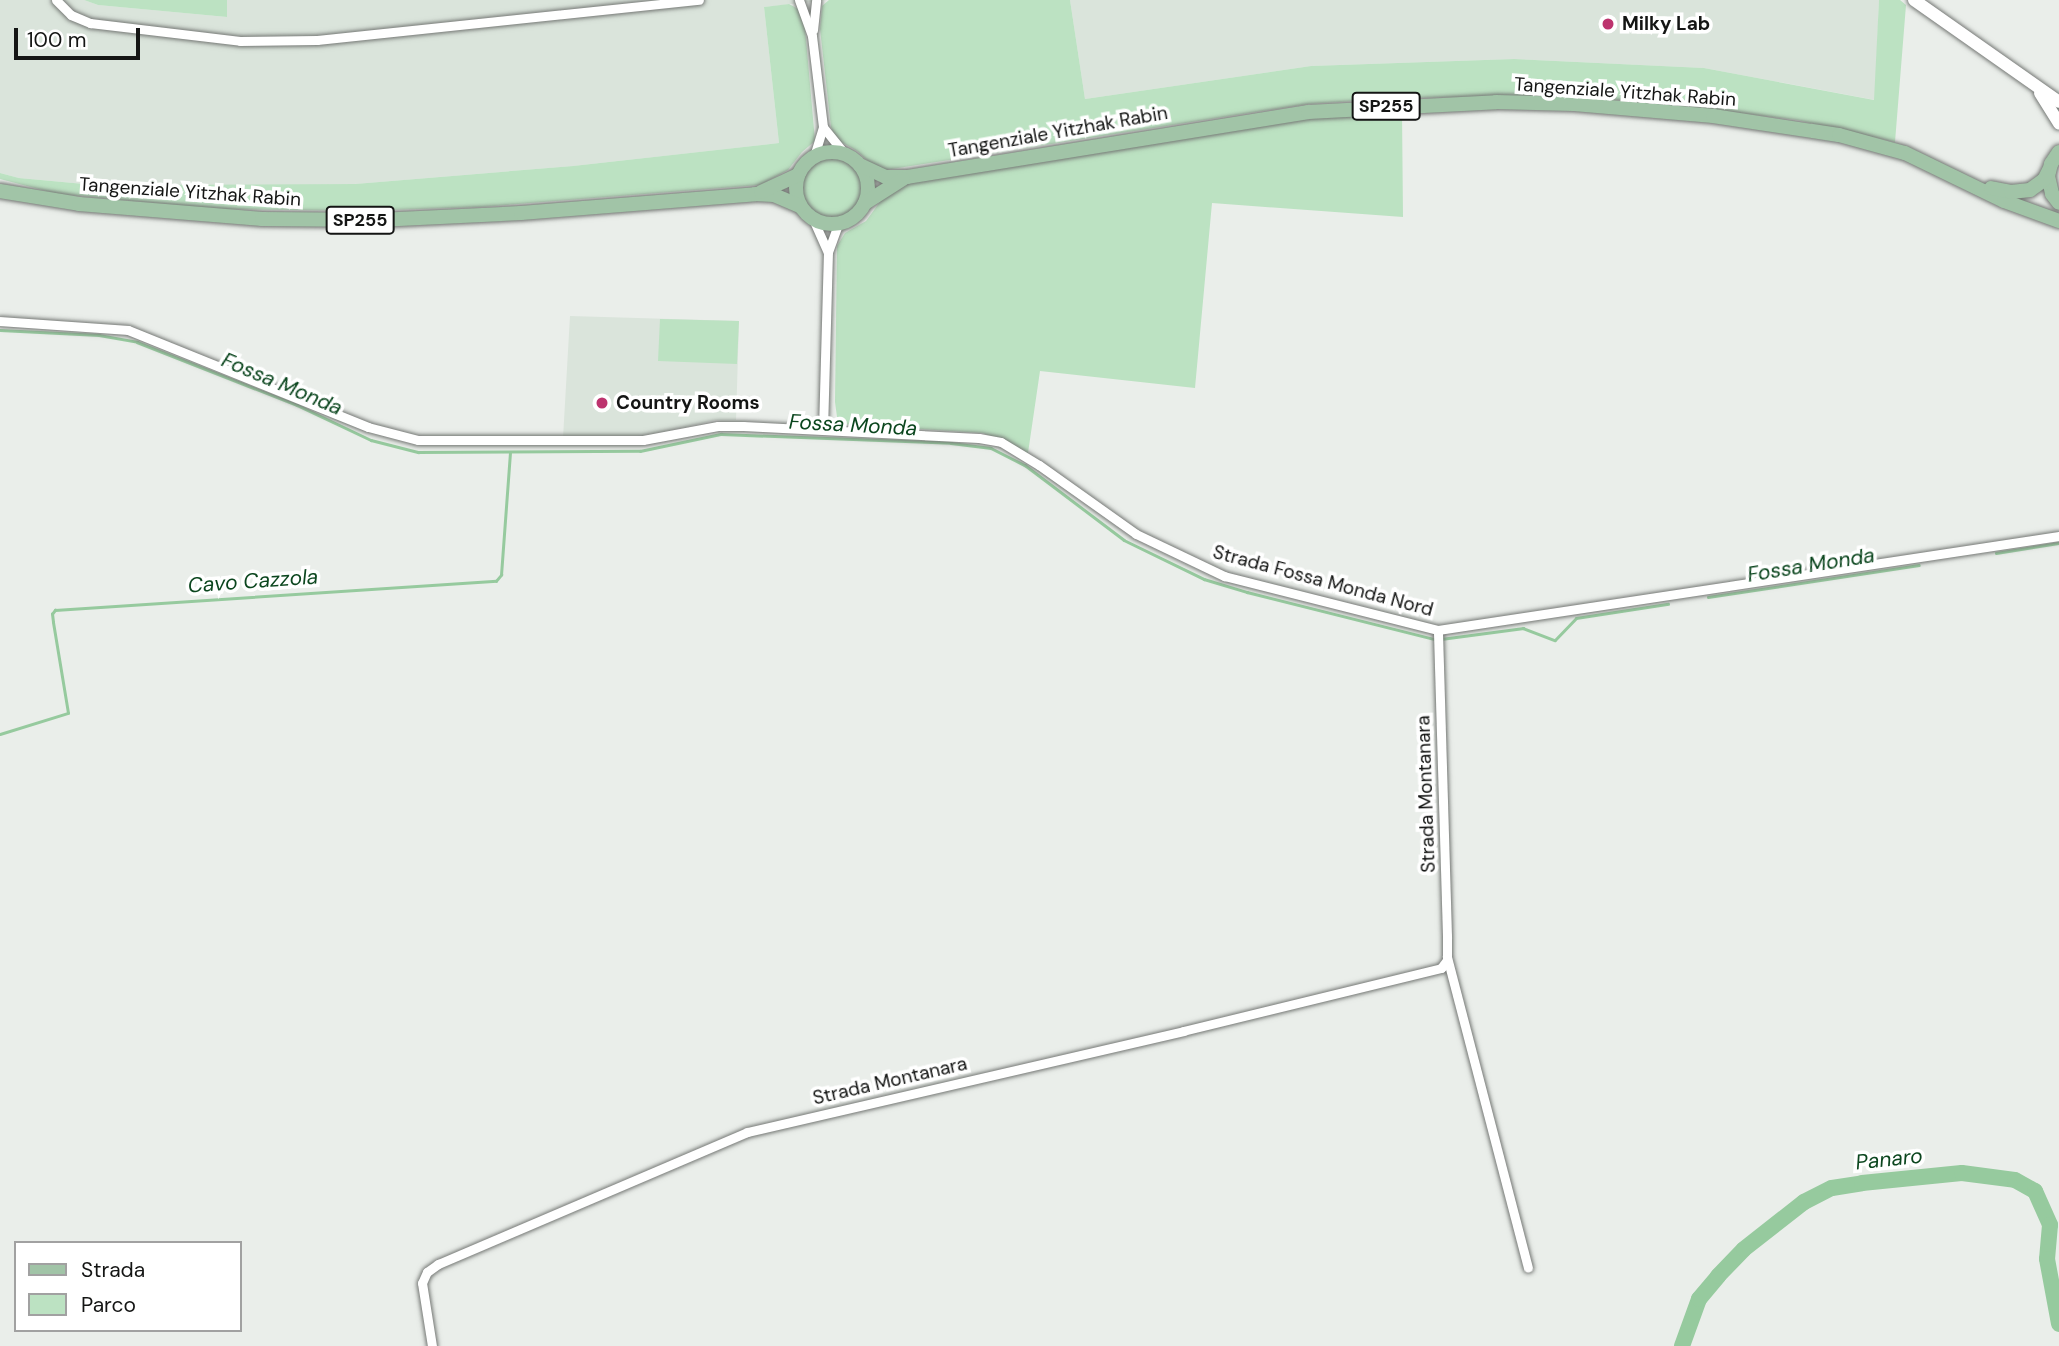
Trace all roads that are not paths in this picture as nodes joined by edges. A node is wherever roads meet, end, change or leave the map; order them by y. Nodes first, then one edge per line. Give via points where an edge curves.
1 (56, 0) edge
2 (699, 0) edge
3 (799, 0) edge
4 (815, 0) edge
5 (1914, 0) edge
6 (812, 36) junction
7 (2036, 87) junction
8 (2059, 102) edge
9 (2059, 123) edge
10 (823, 127) junction
11 (2059, 152) edge
12 (845, 154) junction
13 (814, 156) junction
14 (860, 165) junction
15 (2049, 170) junction
16 (798, 175) junction
17 (907, 177) junction
18 (1960, 177) junction
19 (0, 191) edge
20 (755, 194) junction
21 (2004, 201) junction
22 (865, 202) junction
23 (2059, 203) edge
24 (800, 206) junction
25 (813, 219) junction
26 (2059, 221) edge
27 (838, 224) junction
28 (2059, 231) edge
29 (828, 252) junction
30 (0, 321) edge
31 (823, 430) junction
32 (2059, 536) edge
33 (1439, 635) junction
34 (1447, 957) junction
35 (1528, 1268) dead end
36 (432, 1346) edge

1 - 2 street via 71,15 90,23 240,41 317,40
3 - 4 street
3 - 6 street
4 - 6 street
5 - 7 main road
6 - 10 street
7 - 8 main road
7 - 9 main road
10 - 12 street
10 - 13 street
11 - 15 main road, SP255
12 - 13 main road
12 - 14 main road, Tangenziale Yitzhak Rabin / SP255
13 - 16 main road, Tangenziale Yitzhak Rabin / SP255
14 - 17 main road, Tangenziale Yitzhak Rabin / SP255 via 886,177
14 - 22 main road via 867,183
15 - 18 main road, Tangenziale Yitzhak Rabin / SP255 via 2039,185 2022,192 1996,190
15 - 23 main road via 2049,187
16 - 20 main road, Tangenziale Yitzhak Rabin / SP255
16 - 24 main road via 795,185
17 - 18 main road, Tangenziale Yitzhak Rabin / SP255 via 1262,117 1496,102 1700,114 1826,133 1905,153
17 - 22 main road, Tangenziale Yitzhak Rabin / SP255
18 - 21 main road, Tangenziale Yitzhak Rabin / SP255
19 - 20 main road, Tangenziale Yitzhak Rabin / SP255 via 155,212 352,220 521,213
20 - 24 main road, Tangenziale Yitzhak Rabin / SP255 via 774,195
21 - 26 main road, Tangenziale Yitzhak Rabin / SP255
21 - 28 main road, SP255
22 - 27 main road, Tangenziale Yitzhak Rabin / SP255 via 854,217
24 - 25 main road, Tangenziale Yitzhak Rabin / SP255
25 - 27 main road
25 - 29 street
27 - 29 street
29 - 31 street
30 - 31 street, Strada Fossa Monda Nord via 128,330 368,427 418,440 643,440 718,426
31 - 33 street, Strada Fossa Monda Nord via 1000,442 1136,534 1224,576
32 - 33 street, Strada Fossa Monda Nord
33 - 34 street, Strada Montanara
34 - 35 street, Strada Montanara
34 - 36 street, Strada Montanara via 1441,968 1429,973 736,1136 426,1272 422,1283

